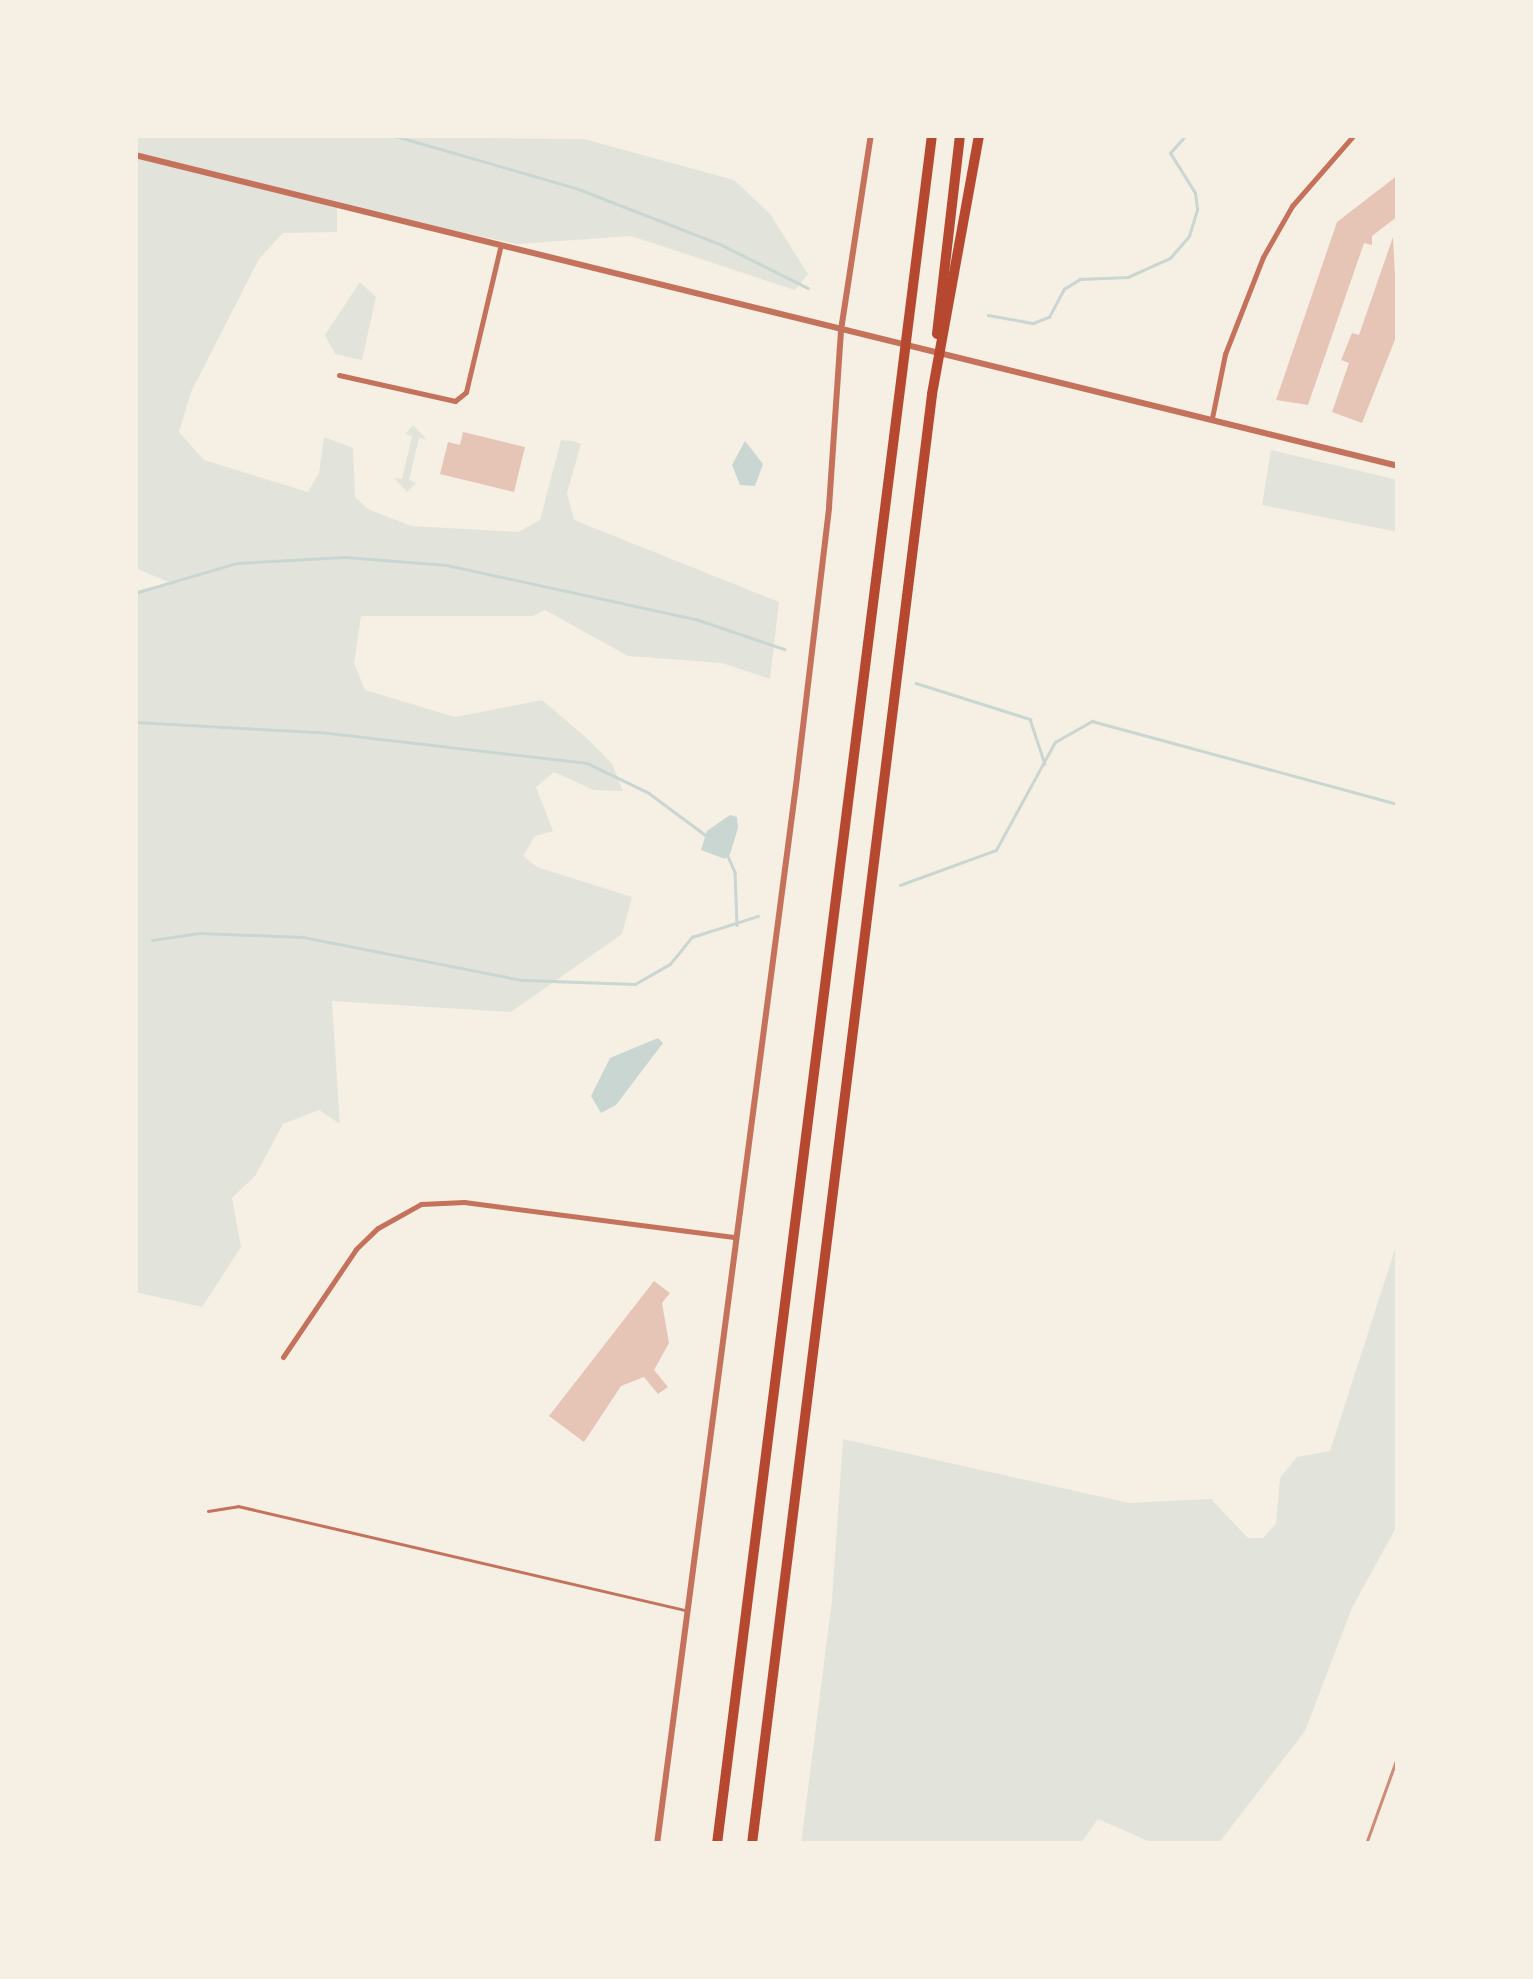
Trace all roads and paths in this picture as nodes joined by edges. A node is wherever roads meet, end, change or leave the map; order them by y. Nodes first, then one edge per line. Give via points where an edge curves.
1 (871, 135) edge
2 (932, 135) edge
3 (960, 135) edge
4 (979, 135) edge
5 (1354, 135) edge
6 (135, 156) edge
7 (500, 248) junction
8 (841, 330) junction
9 (340, 374) dead end
10 (932, 394) junction
11 (1212, 418) junction
12 (1398, 466) edge
13 (734, 1238) junction
14 (283, 1357) dead end
15 (208, 1511) dead end
16 (687, 1610) junction
17 (657, 1844) edge
18 (717, 1844) edge
19 (752, 1844) edge

1 - 8 street
2 - 18 highway
3 - 10 highway
4 - 10 highway
5 - 11 street via 1292,206 1263,257 1224,354
6 - 7 street
7 - 8 street
7 - 9 street via 466,392 455,401
8 - 11 street
8 - 13 street via 829,507
10 - 19 highway
11 - 12 street
13 - 14 street via 464,1202 421,1204 356,1249
13 - 16 street
15 - 16 lane via 238,1506
16 - 17 street

